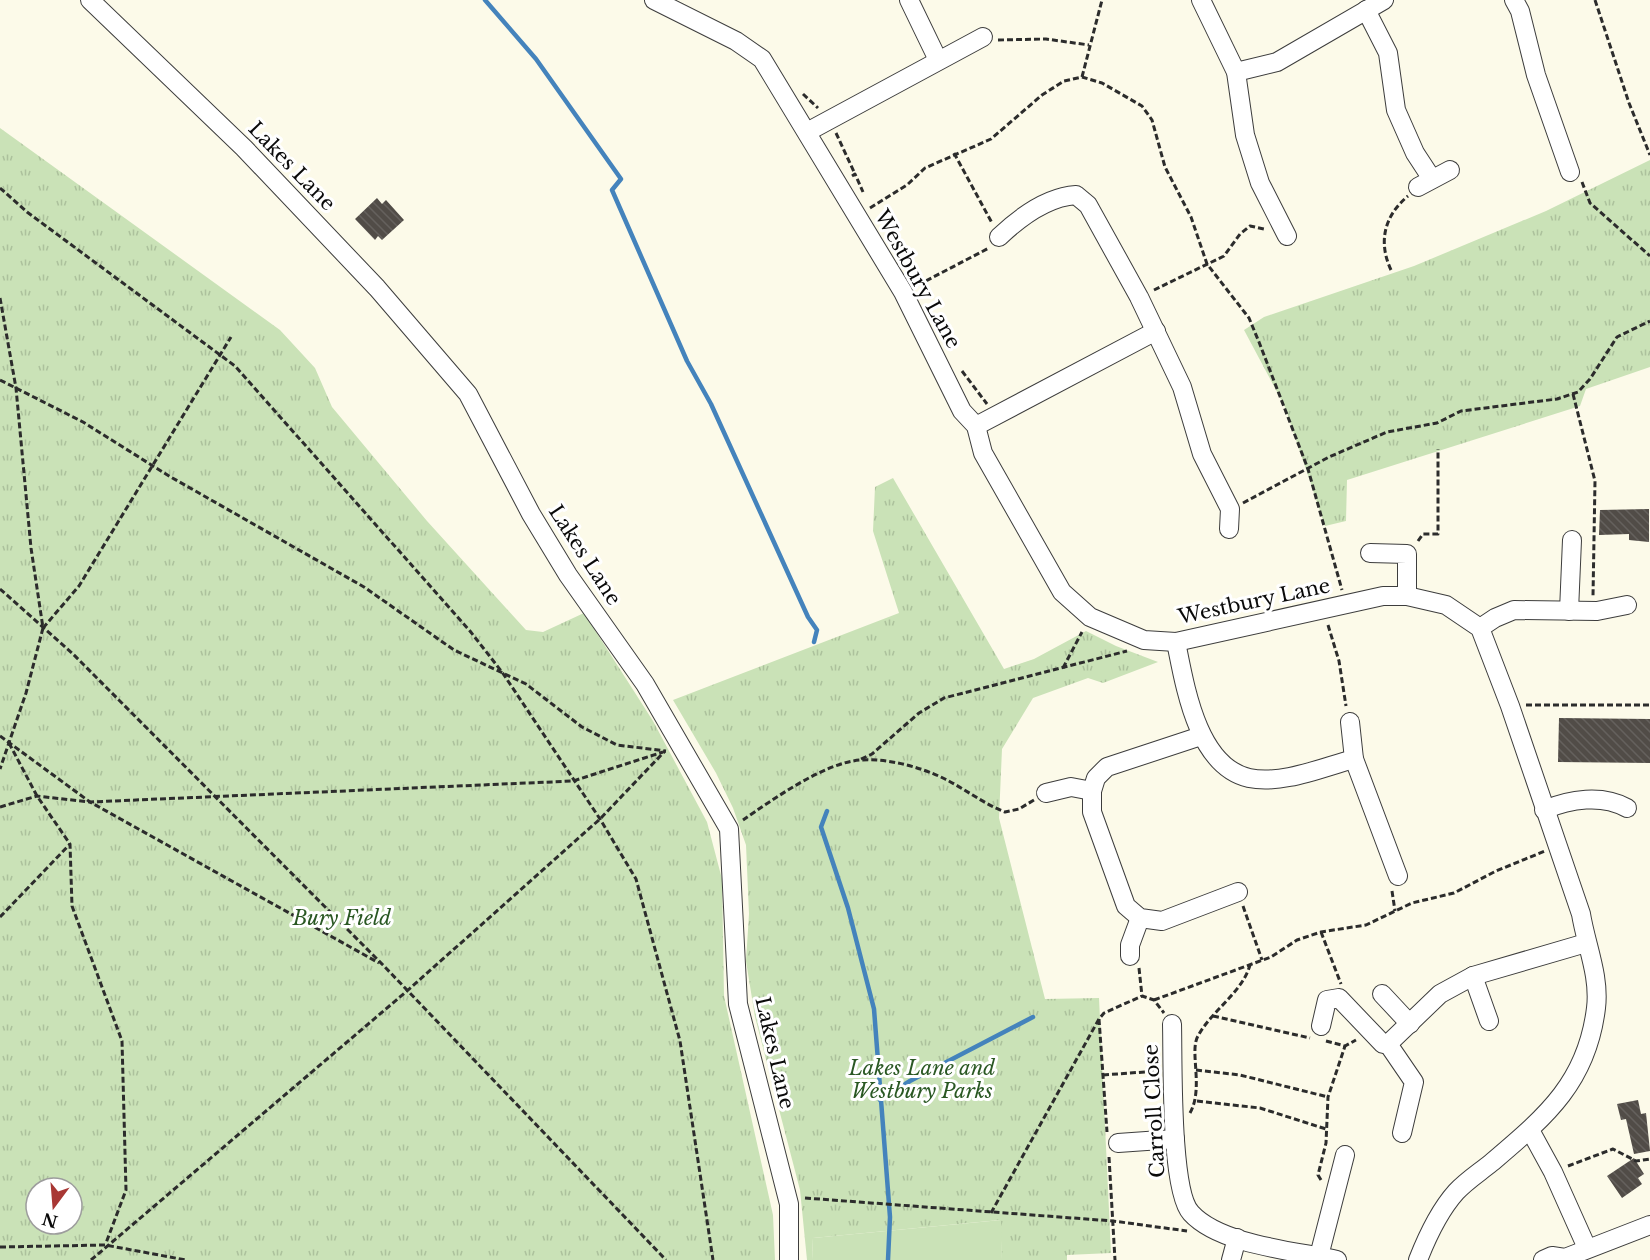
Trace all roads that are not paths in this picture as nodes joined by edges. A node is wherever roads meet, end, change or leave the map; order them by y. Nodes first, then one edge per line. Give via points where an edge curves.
1 (90, 0) edge
2 (654, 0) edge
3 (909, 0) edge
4 (1201, 0) edge
5 (1384, 0) edge
6 (1514, 0) edge
7 (1366, 10) junction
8 (983, 37) road end
9 (938, 60) junction
10 (1236, 72) junction
11 (807, 132) junction
12 (1450, 170) dead end
13 (1570, 172) road end
14 (1276, 229) road end
15 (999, 237) road end
16 (1156, 331) junction
17 (976, 426) junction
18 (1229, 529) dead end
19 (1572, 540) dead end
20 (1370, 554) dead end
21 (1407, 596) junction
22 (1627, 605) dead end
23 (1569, 611) junction
24 (1480, 628) junction
25 (1176, 642) junction
26 (1350, 722) road end
27 (1201, 736) junction
28 (1354, 759) junction
29 (1092, 791) junction
30 (1046, 794) road end
31 (1627, 808) dead end
32 (1544, 810) junction
33 (1398, 876) dead end
34 (1238, 892) road end
35 (1140, 918) junction
36 (1586, 943) junction
37 (1130, 956) road end
38 (1473, 976) junction
39 (1382, 994) dead end
40 (1489, 1021) dead end
41 (1172, 1023) road end
42 (1410, 1024) junction
43 (1319, 1035) road end
44 (1388, 1044) junction
45 (1530, 1130) junction
46 (1402, 1133) dead end
47 (1175, 1139) junction
48 (1118, 1143) dead end
49 (1345, 1155) dead end
50 (1650, 1225) edge
51 (1237, 1238) junction
52 (1587, 1248) junction
53 (1319, 1256) junction
54 (789, 1260) edge
55 (1231, 1260) edge
56 (1337, 1260) edge
57 (1418, 1260) edge
58 (1542, 1260) edge

1 - 54 street, Lakes Lane via 260,164 377,288 468,394 531,514 568,575 645,684 673,749 729,829 738,1004 787,1196
2 - 11 street, Westbury Lane via 736,41 762,59
3 - 9 street
4 - 10 street
5 - 7 street
6 - 13 street via 1554,159
7 - 10 street via 1277,62
7 - 12 street via 1388,53 1396,110 1425,183
8 - 9 street
9 - 11 street
10 - 14 street via 1245,135
11 - 17 street, Westbury Lane via 903,292 962,411
15 - 16 street via 1018,218 1063,196 1076,195 1088,205
16 - 17 street
16 - 18 street via 1182,387 1203,454 1230,509
17 - 25 street, Westbury Lane via 983,453 1062,592 1090,617 1144,640
19 - 23 street
20 - 21 street via 1407,554
21 - 24 street, Westbury Lane via 1446,605
21 - 25 street, Westbury Lane via 1383,596
22 - 23 street
23 - 24 street via 1514,610
24 - 32 street
25 - 27 street
26 - 28 street
27 - 28 street via 1224,764 1250,778 1286,777
27 - 29 street via 1107,767 1096,778
28 - 33 street
29 - 30 street via 1071,787
29 - 35 street via 1092,812 1126,906
31 - 32 street via 1618,803 1573,800
32 - 36 street via 1581,914
34 - 35 street via 1162,921
35 - 37 street
36 - 38 street
36 - 45 street via 1594,966 1596,1007 1583,1061 1557,1104
38 - 40 street
38 - 42 street via 1440,994
39 - 42 street
41 - 47 street, Carroll Close
42 - 44 street
43 - 44 street via 1328,1000 1339,998 1369,1032
44 - 46 street via 1414,1082
45 - 52 street
45 - 57 street via 1456,1193 1428,1234
47 - 48 street
47 - 51 street, Carroll Close via 1180,1181 1190,1212 1215,1230
49 - 53 street
50 - 52 street
51 - 53 street, Carroll Close
51 - 55 street
52 - 58 street via 1565,1258 1552,1256
53 - 56 street, Carroll Close

